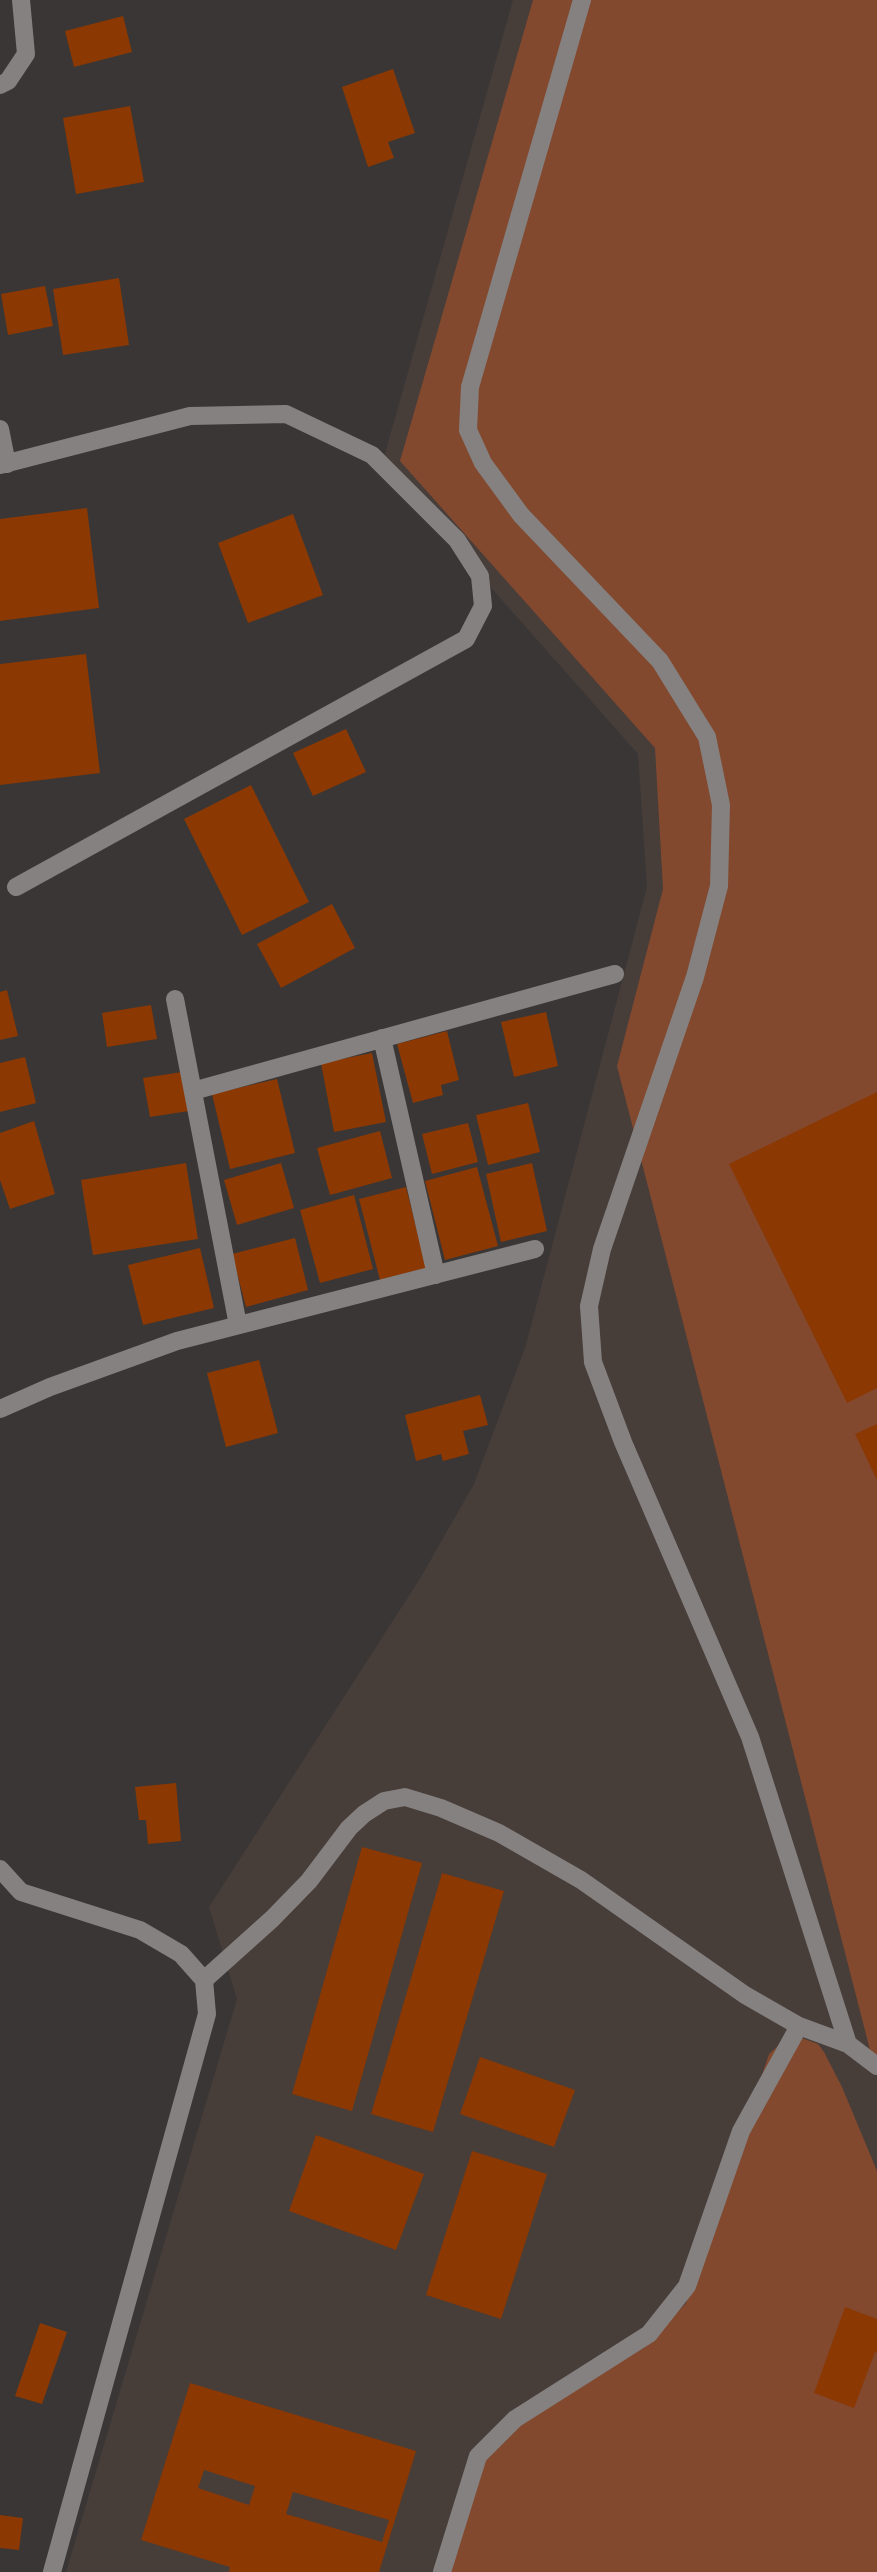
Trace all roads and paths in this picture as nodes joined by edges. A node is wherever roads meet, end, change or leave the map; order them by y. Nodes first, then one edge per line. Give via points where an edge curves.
1 (21, 0) edge
2 (582, 0) edge
3 (0, 85) edge
4 (0, 429) edge
5 (4, 464) edge
6 (16, 887) dead end
7 (615, 974) dead end
8 (175, 999) dead end
9 (382, 1038) junction
10 (193, 1091) junction
11 (535, 1250) dead end
12 (436, 1275) junction
13 (238, 1325) junction
14 (0, 1409) edge
15 (0, 1869) edge
16 (204, 1980) junction
17 (799, 2026) junction
18 (848, 2044) junction
19 (877, 2066) edge
20 (51, 2572) edge
21 (442, 2572) edge

1 - 3 street via 26,54 8,81
2 - 18 street via 470,387 468,430 483,463 521,515 660,661 707,737 721,805 719,886 695,977 602,1249 589,1306 593,1362 750,1737
4 - 5 street
5 - 6 street via 190,416 286,414 372,455 457,540 480,576 483,606 466,639
7 - 9 street
8 - 10 street
9 - 10 street
9 - 12 street
10 - 13 street
11 - 12 street
12 - 13 street
13 - 14 street via 177,1341
15 - 16 street via 21,1892 140,1930 181,1954
16 - 17 street via 309,1881 364,1814 384,1801 405,1797 499,1833 571,1874 745,1995
16 - 20 street via 207,2014
17 - 18 street
17 - 21 street via 741,2131 687,2286 649,2334 515,2420 478,2456
18 - 19 street

